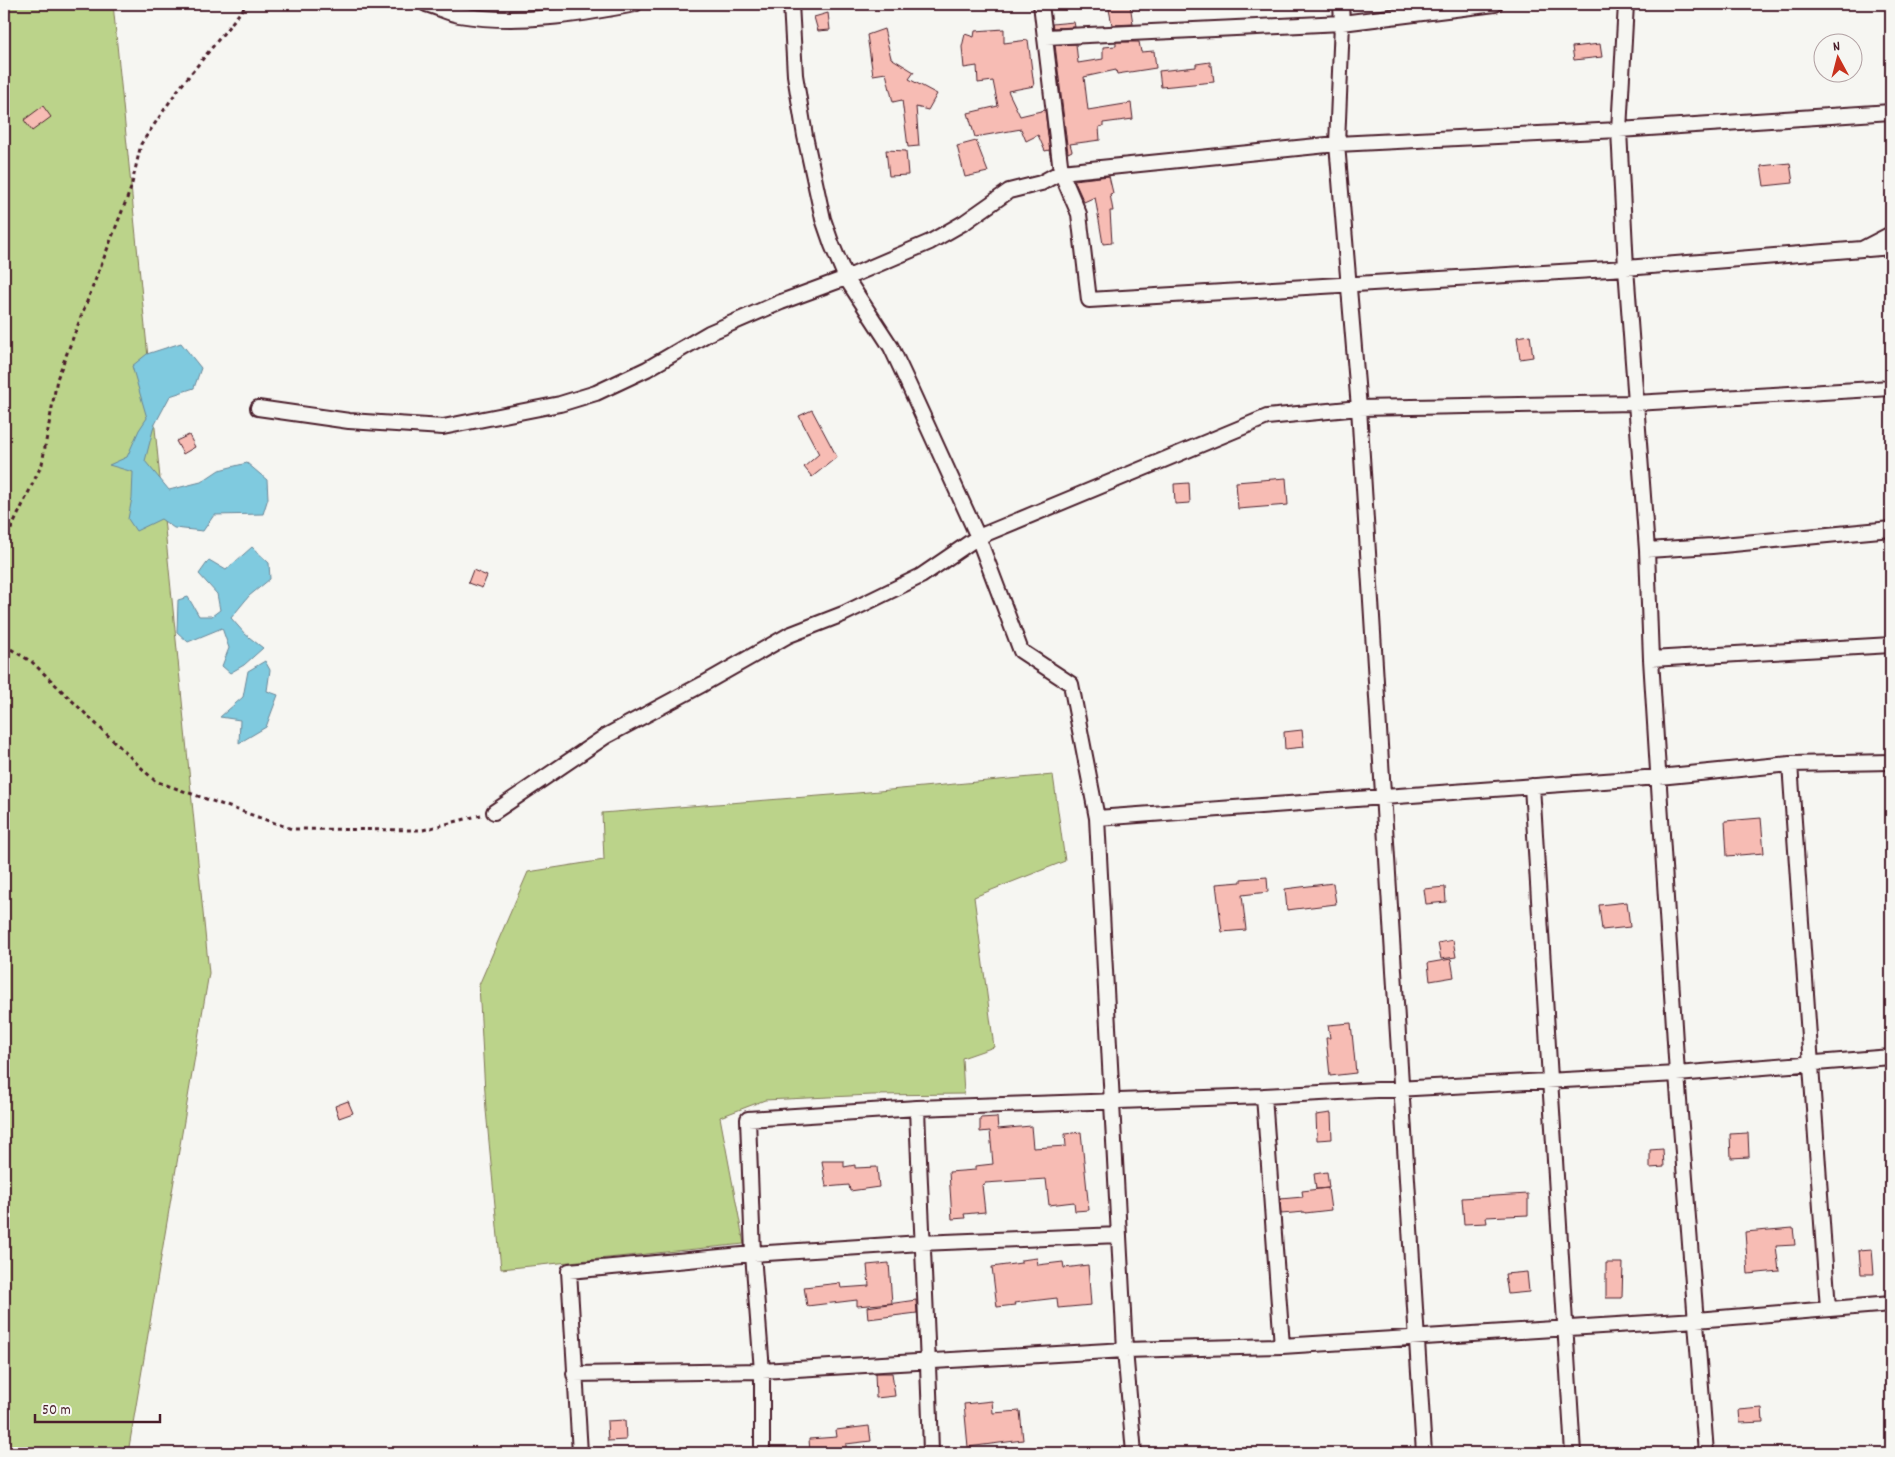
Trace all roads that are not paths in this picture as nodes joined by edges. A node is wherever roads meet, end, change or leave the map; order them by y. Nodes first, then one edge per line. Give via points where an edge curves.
1 (426, 4) edge
2 (635, 4) edge
3 (791, 4) edge
4 (1041, 4) edge
5 (1341, 4) edge
6 (1495, 4) edge
7 (1626, 4) edge
8 (1342, 23) junction
9 (1046, 36) junction
10 (1891, 112) edge
11 (1619, 130) junction
12 (1337, 144) junction
13 (1061, 172) junction
14 (1891, 234) edge
15 (1891, 248) edge
16 (1862, 249) junction
17 (1626, 268) junction
18 (846, 278) junction
19 (1349, 285) junction
20 (1891, 388) edge
21 (1635, 403) junction
22 (258, 408) dead end
23 (1359, 408) junction
24 (1891, 529) edge
25 (978, 537) junction
26 (1647, 550) junction
27 (1891, 645) edge
28 (1651, 659) junction
29 (1891, 762) edge
30 (1790, 764) junction
31 (1659, 777) junction
32 (1532, 786) junction
33 (1383, 797) junction
34 (494, 812) road end
35 (1097, 818) junction
36 (1891, 1057) edge
37 (1811, 1064) junction
38 (1677, 1074) junction
39 (1550, 1081) junction
40 (1401, 1089) junction
41 (1264, 1096) junction
42 (1112, 1100) junction
43 (917, 1108) junction
44 (1120, 1235) junction
45 (921, 1243) junction
46 (752, 1254) junction
47 (1891, 1304) edge
48 (1828, 1309) junction
49 (1696, 1320) junction
50 (1566, 1328) junction
51 (1417, 1338) junction
52 (1282, 1346) junction
53 (1125, 1350) junction
54 (928, 1361) junction
55 (762, 1371) junction
56 (574, 1374) junction
57 (580, 1453) edge
58 (762, 1453) edge
59 (931, 1453) edge
60 (1134, 1453) edge
61 (1424, 1453) edge
62 (1573, 1453) edge
63 (1706, 1453) edge

1 - 2 street via 458,14 518,20
3 - 18 street via 795,75 805,136 823,219
4 - 9 street
5 - 8 street
6 - 8 street
7 - 11 street
8 - 9 street
8 - 12 street
9 - 13 street
10 - 11 street
11 - 12 street
11 - 17 street
12 - 13 street
12 - 19 street
13 - 18 street via 1041,183 1009,191 930,242
13 - 19 street via 1079,214 1088,300
14 - 16 street
15 - 16 street
16 - 17 street
17 - 19 street
17 - 21 street
18 - 22 street via 708,333 647,369 596,393 560,404 444,427 349,421
18 - 25 street via 891,347
19 - 23 street
20 - 21 street
21 - 23 street
21 - 26 street
23 - 25 street via 1267,417
23 - 33 street
24 - 26 street
25 - 34 street via 921,576 844,614 789,635 606,736
25 - 35 street via 1021,650 1071,684
26 - 28 street
27 - 28 street
28 - 31 street
29 - 30 street
30 - 31 street
30 - 37 street
31 - 32 street
31 - 38 street
32 - 33 street
32 - 39 street
33 - 35 street
33 - 40 street
35 - 42 street
36 - 37 street
37 - 38 street
37 - 48 street
38 - 39 street
38 - 49 street
39 - 40 street
39 - 50 street
40 - 41 street
40 - 51 street
41 - 42 street
41 - 52 street
42 - 43 street
42 - 44 street
43 - 45 street
43 - 46 street via 748,1119
44 - 45 street
44 - 53 street
45 - 46 street
45 - 54 street
46 - 55 street
46 - 56 street via 569,1271
47 - 48 street
48 - 49 street
49 - 50 street
49 - 63 street
50 - 51 street
50 - 62 street
51 - 52 street
51 - 61 street
52 - 53 street
53 - 54 street
53 - 60 street
54 - 55 street
54 - 59 street
55 - 56 street
55 - 58 street
56 - 57 street

